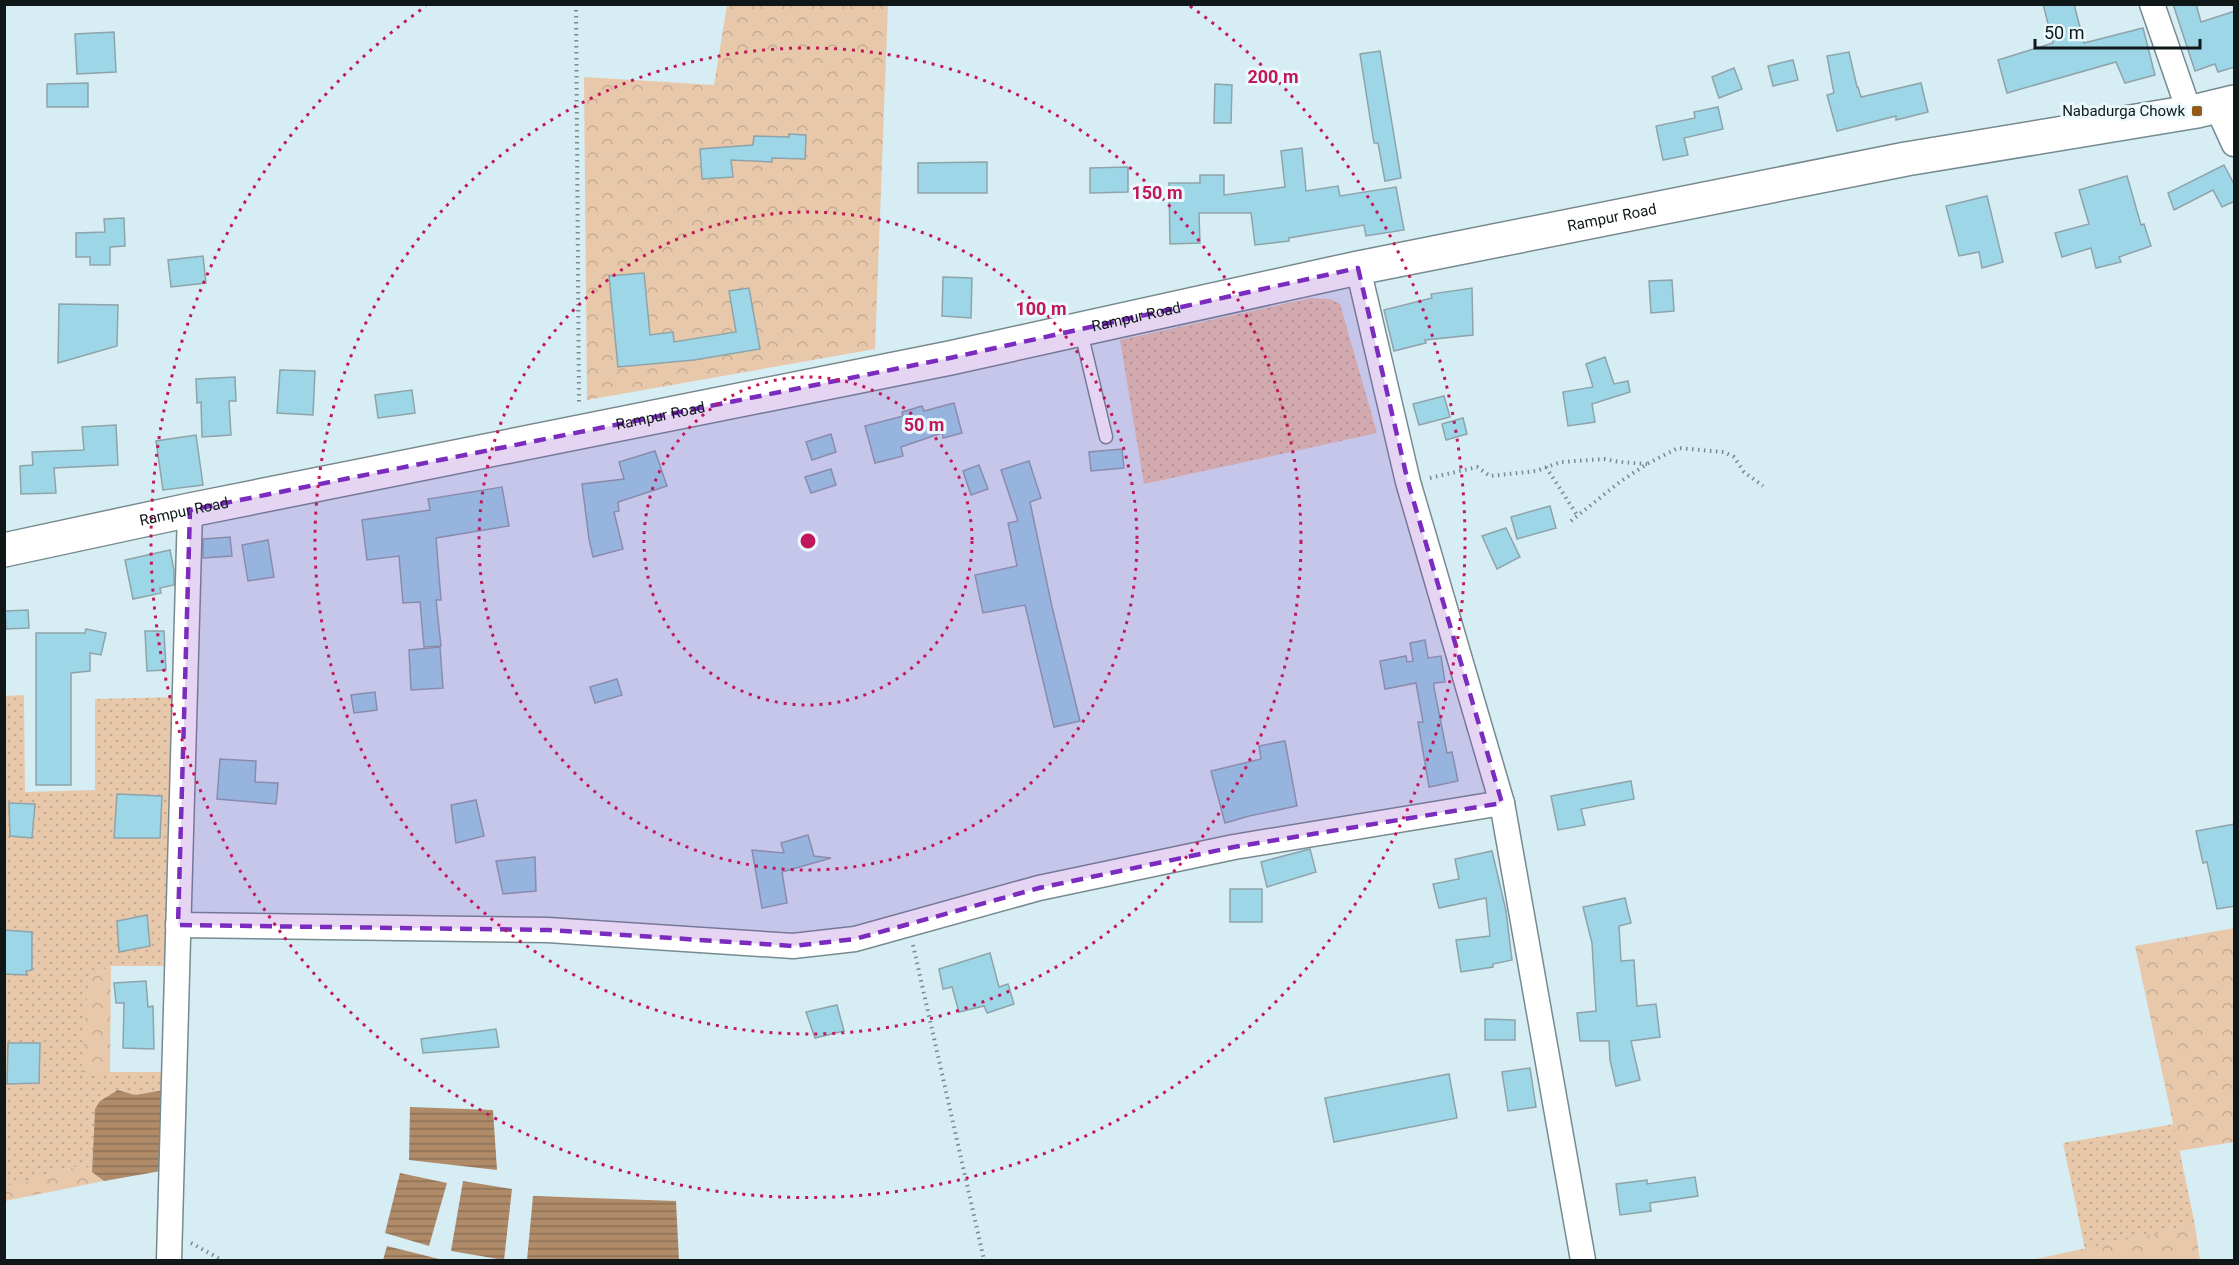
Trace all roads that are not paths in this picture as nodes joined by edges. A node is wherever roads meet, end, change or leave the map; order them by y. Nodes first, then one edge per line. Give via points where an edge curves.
1 (2152, 4) edge
2 (2213, 107) edge
3 (2235, 144) edge
4 (1358, 268) junction
5 (1080, 331) junction
6 (1106, 437) dead end
7 (190, 510) junction
8 (4, 550) edge
9 (1502, 803) junction
10 (178, 925) junction
11 (169, 1260) edge
12 (1582, 1260) edge

1 - 2 street
2 - 3 street
2 - 4 main road, Rampur Road via 1906,159
4 - 5 main road, Rampur Road
4 - 9 street via 1408,482
5 - 6 lane
5 - 7 main road, Rampur Road
7 - 8 main road, Rampur Road
7 - 10 street
9 - 10 street via 1234,847 1039,888 855,939 793,946 548,930
9 - 12 street
10 - 11 street

